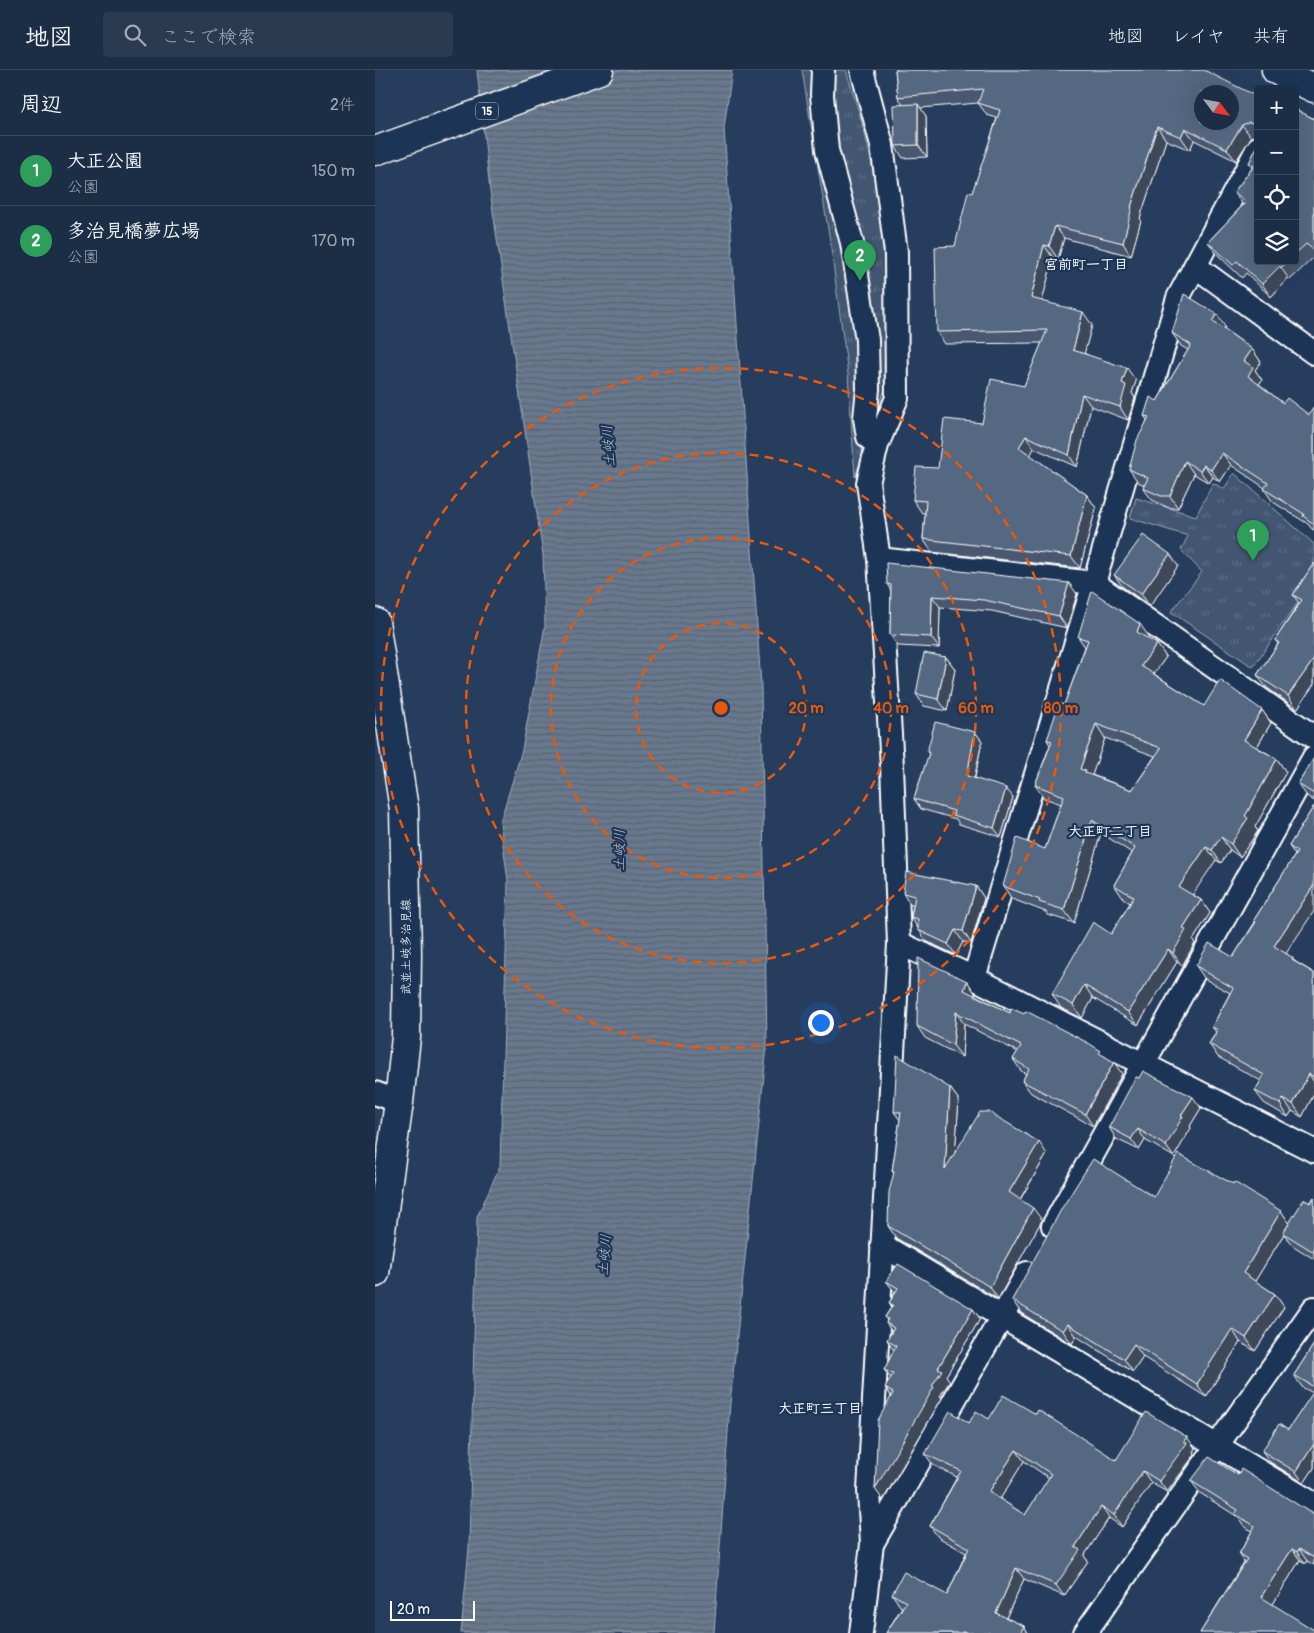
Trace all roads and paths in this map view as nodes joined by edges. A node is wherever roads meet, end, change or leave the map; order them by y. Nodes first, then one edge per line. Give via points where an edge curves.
1 (599, 70) edge
2 (823, 70) edge
3 (862, 70) edge
4 (375, 151) edge
5 (1254, 155) edge
6 (1195, 266) junction
7 (1312, 345) edge
8 (877, 445) junction
9 (879, 559) junction
10 (1094, 583) junction
11 (375, 626) edge
12 (1314, 737) edge
13 (1314, 757) edge
14 (899, 943) junction
15 (974, 978) junction
16 (1143, 1063) junction
17 (387, 1097) edge
18 (1314, 1151) edge
19 (882, 1245) junction
20 (375, 1273) edge
21 (1314, 1308) edge
22 (1003, 1318) junction
23 (1218, 1446) junction
24 (1314, 1504) edge
25 (872, 1544) junction
26 (861, 1633) edge
27 (1085, 1633) edge

1 - 4 main road, 15
2 - 8 street via 827,150 852,243 867,340 869,389 865,418 868,437
3 - 8 street via 882,145 896,252 897,398
5 - 6 street
6 - 7 street
6 - 10 street via 1178,298
8 - 9 street via 868,483
9 - 10 street
9 - 14 street
10 - 12 street
10 - 15 street
11 - 17 main road, 武並土岐多治見線 via 404,809 406,1018
13 - 16 street
14 - 15 street
14 - 19 street
15 - 16 street
16 - 18 street
16 - 22 street
17 - 20 main road, 武並土岐多治見線
19 - 22 street
19 - 25 street via 869,1491
21 - 23 street
22 - 23 street
22 - 25 street
23 - 24 street
23 - 27 street
25 - 26 street

